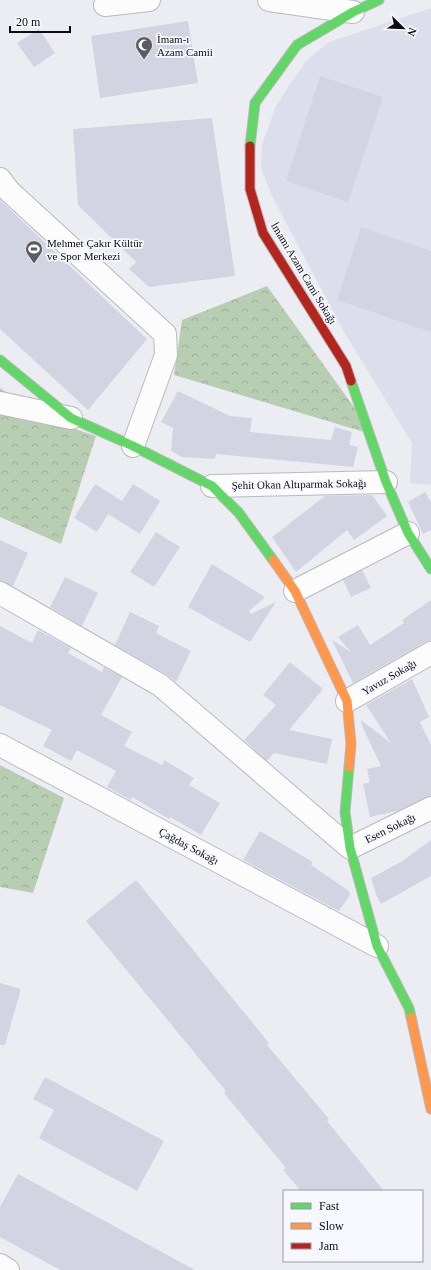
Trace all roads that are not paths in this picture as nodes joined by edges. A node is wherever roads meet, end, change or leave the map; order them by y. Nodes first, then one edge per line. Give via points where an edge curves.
1 (149, 0) edge
2 (270, 0) edge
3 (379, 0) edge
4 (105, 5) dead end
5 (353, 12) junction
6 (0, 179) edge
7 (0, 360) edge
8 (0, 403) edge
9 (71, 418) junction
10 (133, 446) junction
11 (386, 482) junction
12 (212, 486) junction
13 (408, 533) junction
14 (431, 569) edge
15 (296, 591) junction
16 (0, 594) edge
17 (431, 652) edge
18 (347, 701) junction
19 (0, 745) edge
20 (431, 808) edge
21 (350, 848) junction
22 (377, 946) junction
23 (431, 1109) edge
24 (0, 1265) edge
25 (8, 1270) edge

1 - 4 street
2 - 5 street
3 - 5 main road, İmamı Azam Cami Sokağı
5 - 11 main road, İmamı Azam Cami Sokağı via 297,45 255,103 250,142 250,189 263,233 346,366
6 - 10 street via 9,191 165,334 166,355
7 - 9 main road
8 - 9 street
9 - 10 main road
10 - 12 main road
11 - 12 street, Şehit Okan Altıparmak Sokağı
11 - 13 main road, İmamı Azam Cami Sokağı
12 - 15 main road via 240,513
13 - 14 main road, İmamı Azam Cami Sokağı
13 - 15 street
15 - 18 main road
16 - 21 street via 160,685
17 - 18 street, Yavuz Sokağı
18 - 21 main road via 351,744 345,812
19 - 22 street, Çağdaş Sokağı
20 - 21 street, Esen Sokağı
21 - 22 main road
22 - 23 main road via 409,1008
24 - 25 street

